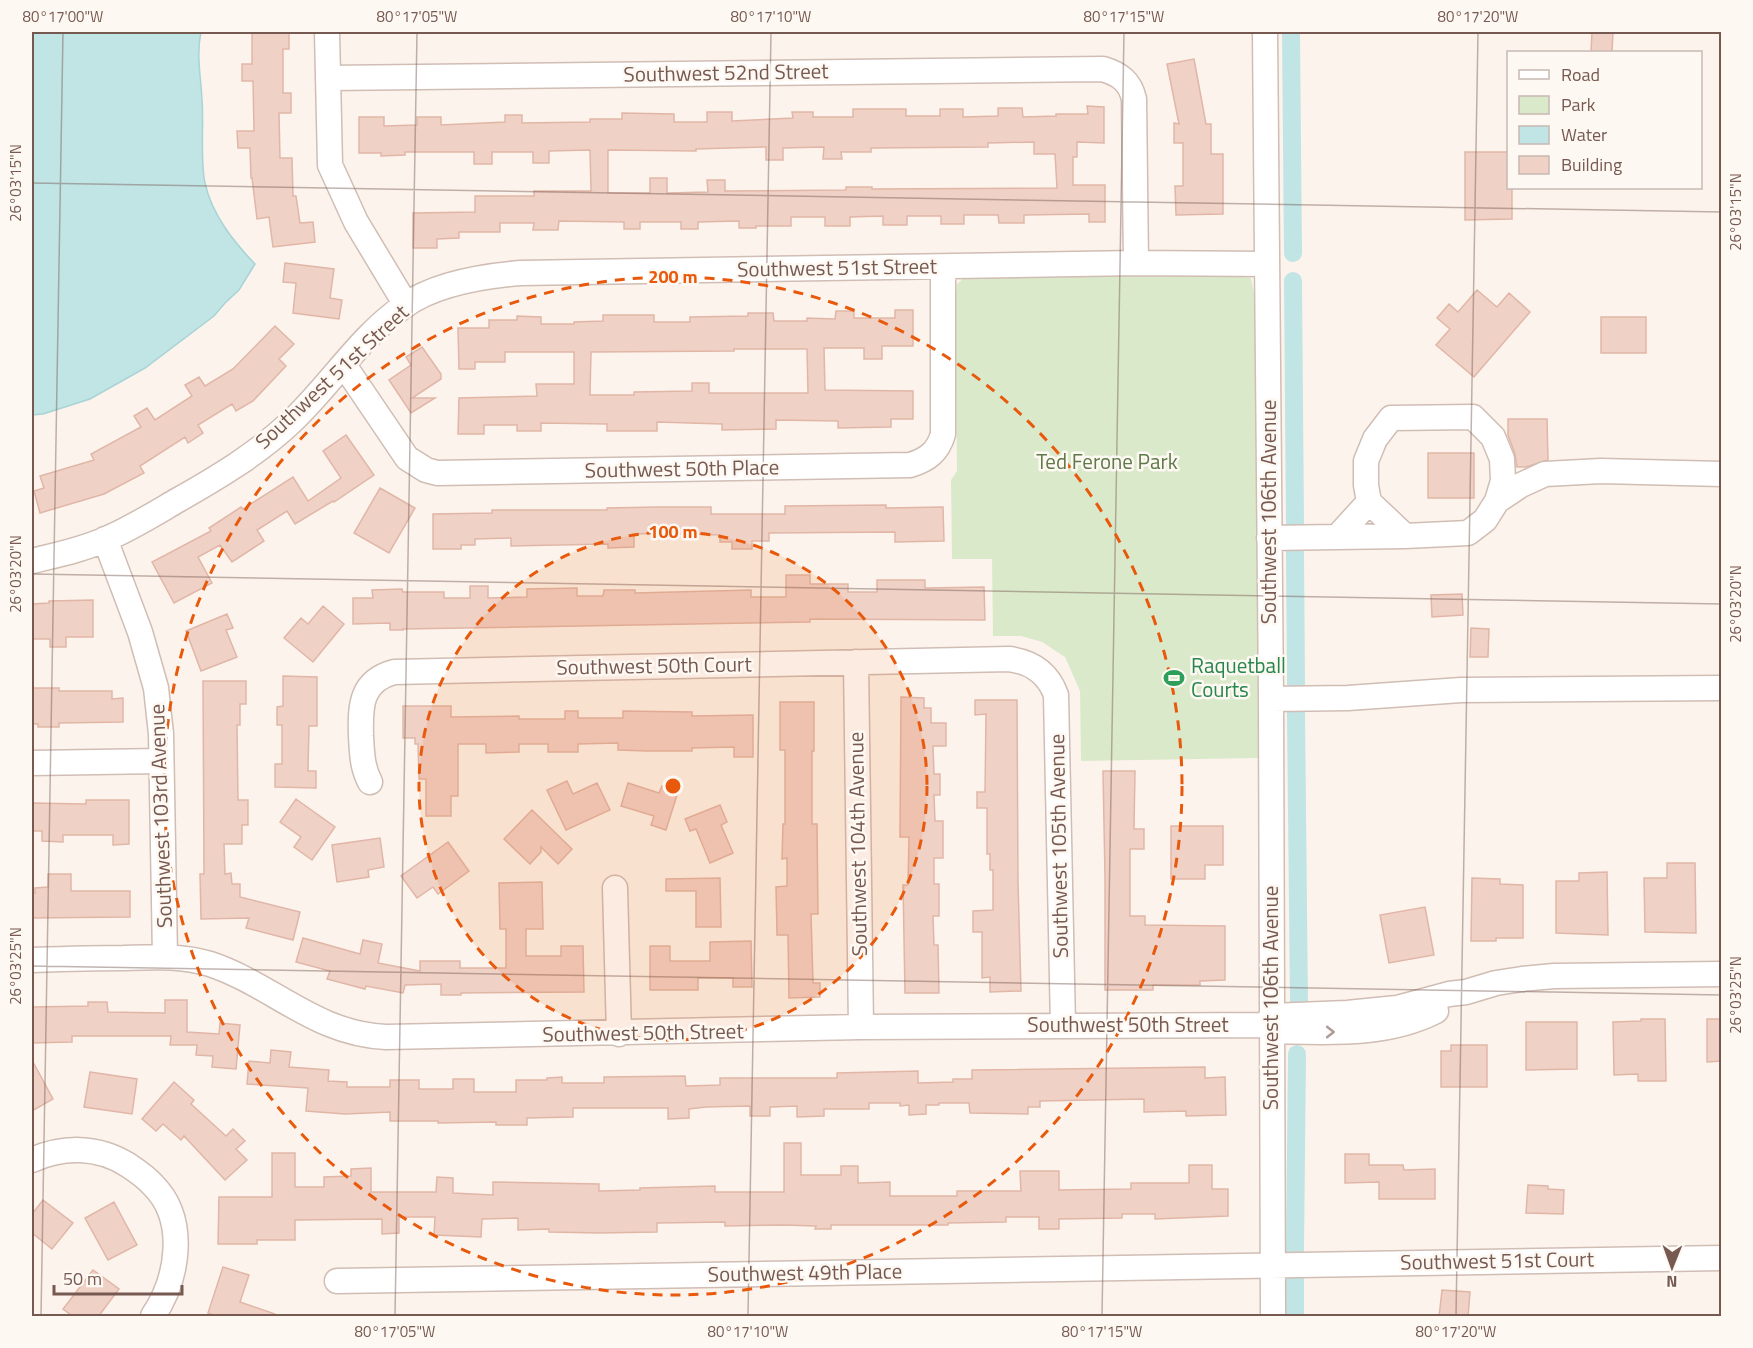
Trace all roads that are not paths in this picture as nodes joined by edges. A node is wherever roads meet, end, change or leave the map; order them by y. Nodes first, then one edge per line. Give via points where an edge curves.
1 (327, 32) edge
2 (1265, 32) edge
3 (328, 78) junction
4 (1136, 264) junction
5 (1267, 264) junction
6 (943, 267) junction
7 (406, 304) junction
8 (344, 365) junction
9 (1722, 474) edge
10 (1497, 501) junction
11 (1369, 502) junction
12 (1405, 536) junction
13 (1336, 537) junction
14 (1269, 538) junction
15 (105, 540) junction
16 (32, 561) edge
17 (856, 662) junction
18 (1040, 671) joint
19 (1722, 688) edge
20 (1271, 699) junction
21 (161, 761) junction
22 (32, 763) edge
23 (370, 782) dead end
24 (615, 888) dead end
25 (165, 957) junction
26 (32, 960) edge
27 (1722, 974) edge
28 (1271, 1024) junction
29 (1063, 1026) junction
30 (861, 1027) junction
31 (618, 1034) junction
32 (32, 1160) edge
33 (1722, 1258) edge
34 (1273, 1264) junction
35 (337, 1281) dead end
36 (153, 1317) edge
37 (1273, 1317) edge

1 - 3 street
2 - 5 street, Southwest 106th Avenue
3 - 4 street, Southwest 52nd Street via 1102,69 1122,77 1135,106
3 - 7 street via 330,165 356,222
4 - 5 street, Southwest 51st Street
4 - 6 street, Southwest 51st Street
5 - 14 street, Southwest 106th Avenue
6 - 7 street, Southwest 51st Street via 488,275
6 - 8 street, Southwest 50th Place via 944,425 935,451 910,465 437,473 407,458
7 - 8 street, Southwest 51st Street
8 - 15 street, Southwest 51st Street via 289,424 220,476
9 - 10 street via 1545,474
10 - 11 street via 1503,481 1502,459 1493,437 1473,417 1390,418 1366,461
10 - 12 street via 1485,520 1468,533
11 - 12 street
11 - 13 street
12 - 13 street
13 - 14 street
14 - 20 street, Southwest 106th Avenue
15 - 16 street, Southwest 51st Street
15 - 21 street, Southwest 103rd Avenue via 149,658 158,706
17 - 18 street, Southwest 50th Court via 1009,659
17 - 23 street, Southwest 50th Court via 394,672 374,681 363,699 362,759
17 - 30 street, Southwest 104th Avenue
18 - 29 street, Southwest 105th Avenue via 1053,686 1057,705
19 - 20 street via 1461,690
20 - 28 street, Southwest 106th Avenue
21 - 22 street
21 - 25 street, Southwest 103rd Avenue
24 - 31 street
25 - 26 street, Southwest 50th Street
25 - 31 street, Southwest 50th Street via 212,965 329,1026 357,1034
27 - 28 street, Southwest 50th Street via 1522,979 1397,1008 1379,1019 1337,1032
28 - 29 street, Southwest 50th Street
28 - 34 street, Southwest 106th Avenue
29 - 30 street, Southwest 50th Street
30 - 31 street, Southwest 50th Street
32 - 36 street via 57,1151 87,1150 120,1160 154,1185 171,1214 176,1238 171,1281
33 - 34 street, Southwest 51st Court
34 - 35 street, Southwest 49th Place
34 - 37 street, Southwest 106th Avenue

